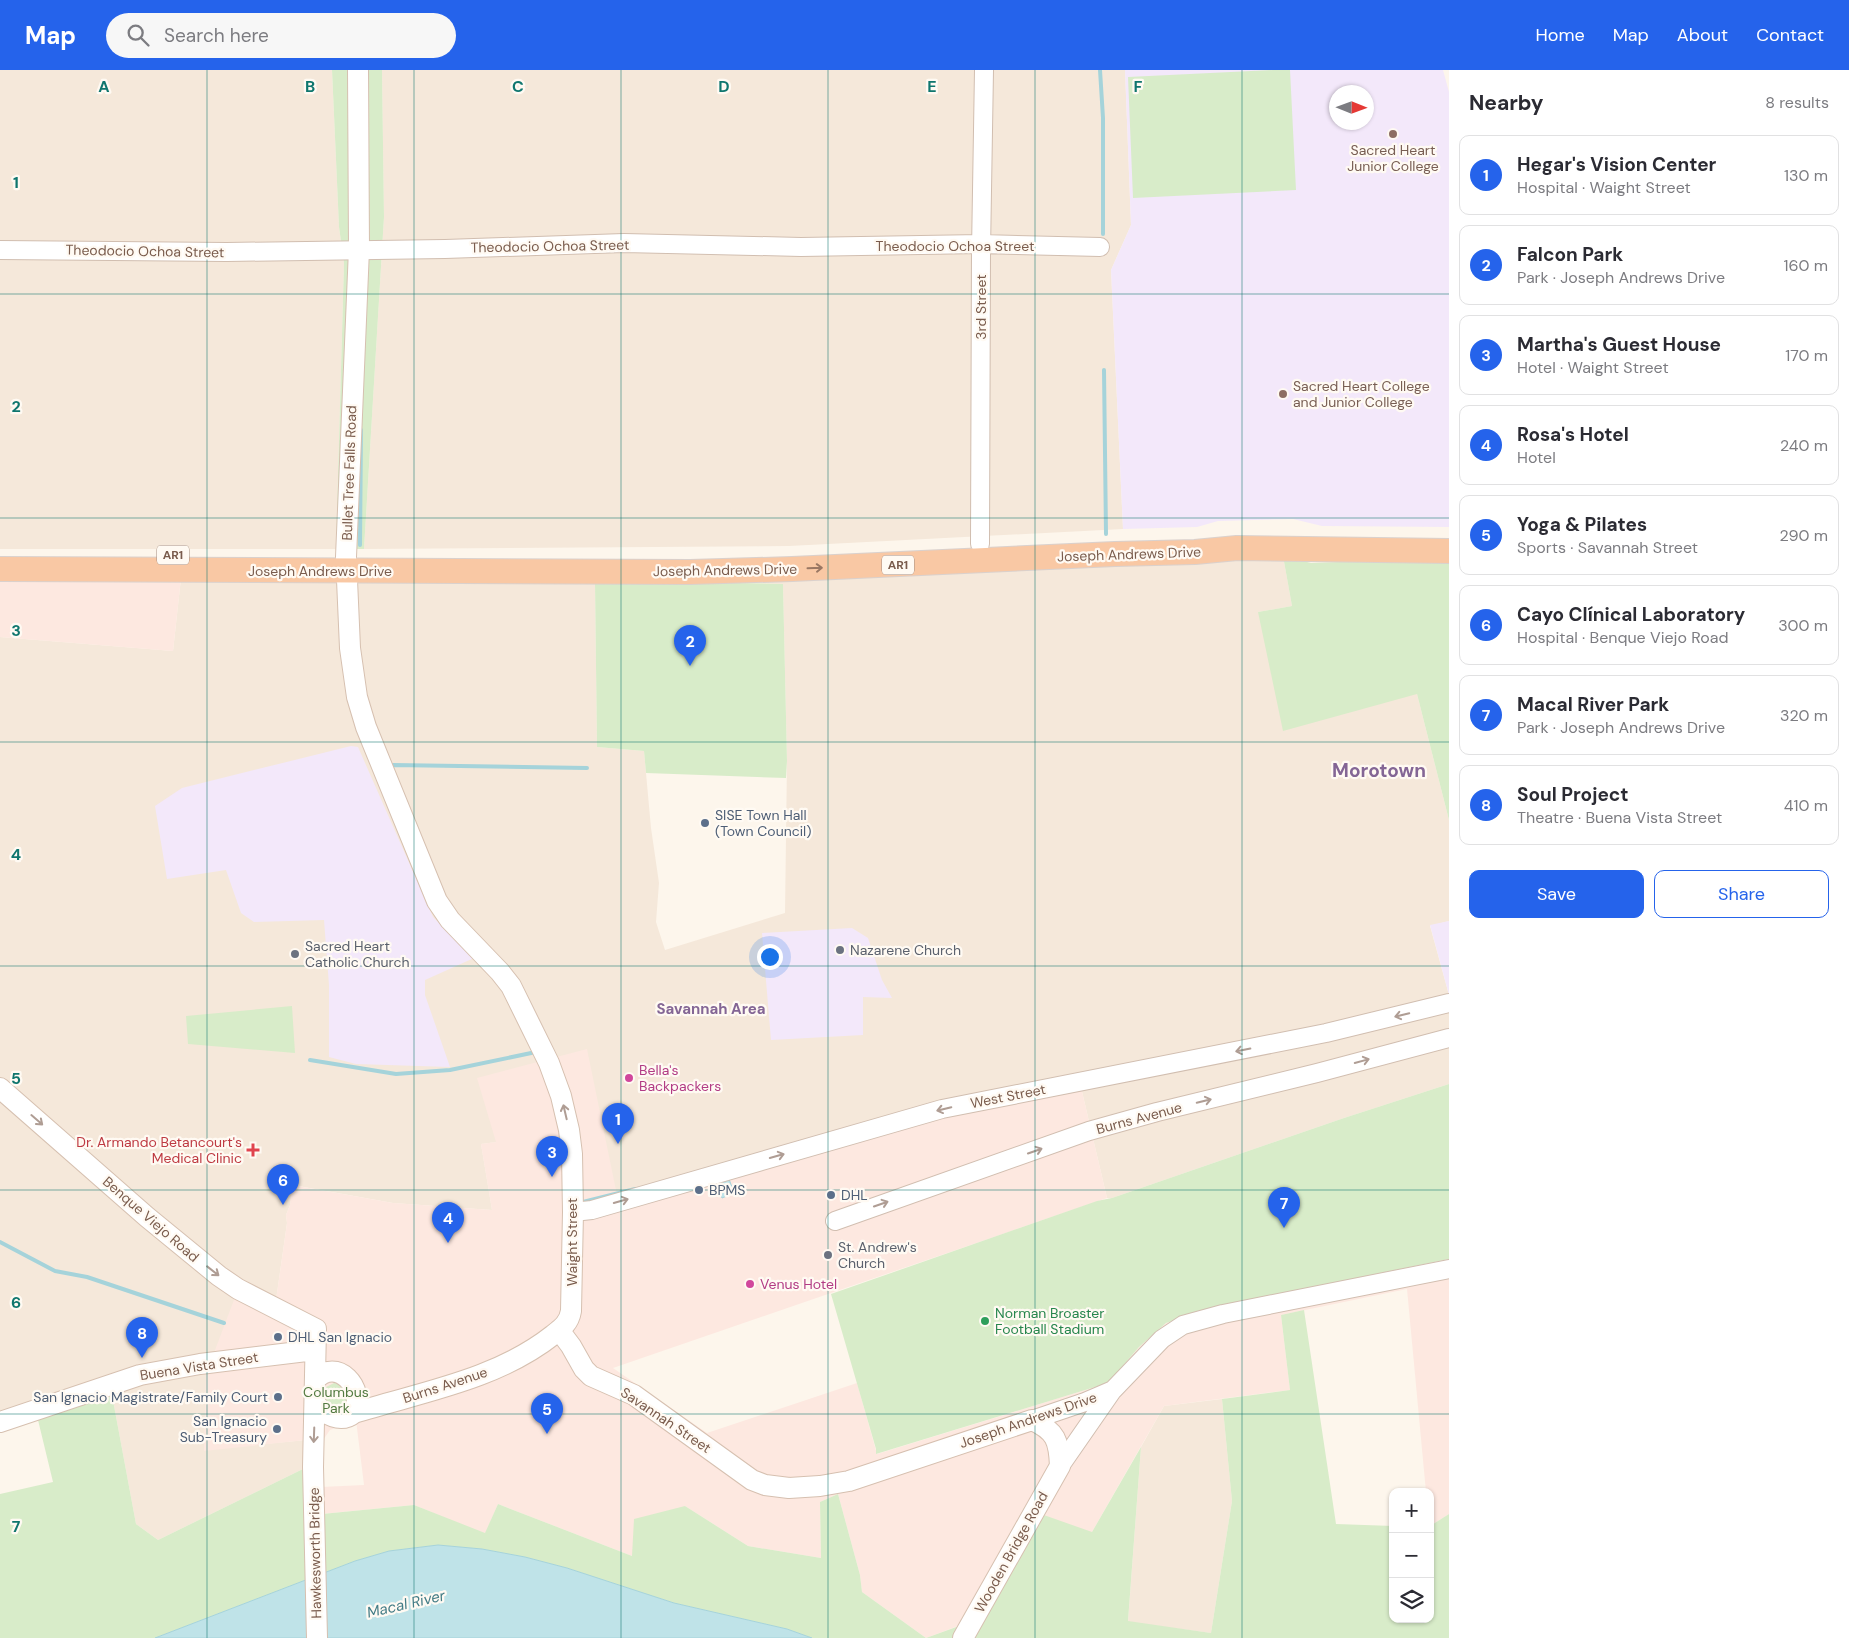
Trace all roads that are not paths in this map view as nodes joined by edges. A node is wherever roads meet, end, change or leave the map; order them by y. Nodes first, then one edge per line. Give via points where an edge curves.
1 (358, 70) edge
2 (984, 70) edge
3 (981, 244) junction
4 (1100, 247) dead end
5 (359, 249) junction
6 (0, 250) edge
7 (1449, 538) edge
8 (980, 544) junction
9 (1449, 551) edge
10 (0, 555) edge
11 (346, 564) junction
12 (0, 570) edge
13 (1449, 1004) edge
14 (1449, 1038) edge
15 (549, 1063) joint
16 (0, 1088) edge
17 (573, 1212) junction
18 (835, 1221) dead end
19 (1449, 1269) edge
20 (559, 1330) junction
21 (534, 1348) junction
22 (316, 1350) junction
23 (575, 1354) junction
24 (315, 1380) junction
25 (1113, 1390) junction
26 (315, 1404) junction
27 (354, 1413) junction
28 (1032, 1420) junction
29 (0, 1422) edge
30 (1060, 1466) junction
31 (789, 1488) joint
32 (317, 1638) edge
33 (963, 1638) edge

1 - 5 main road, Bullet Tree Falls Road
2 - 3 street, 3rd Street
3 - 4 street, Theodocio Ochoa Street
3 - 5 street, Theodocio Ochoa Street via 801,247 624,243
3 - 8 street, 3rd Street
5 - 6 street, Theodocio Ochoa Street via 227,252
5 - 11 main road, Bullet Tree Falls Road
7 - 8 highway, Joseph Andrews Drive / AR1 via 1230,537
8 - 11 highway, Joseph Andrews Drive / AR1 via 799,553
11 -> 9 highway, Joseph Andrews Drive / AR1 via 690,572 1236,548
10 - 11 highway, Joseph Andrews Drive / AR1
11 - 12 highway, Joseph Andrews Drive / AR1
11 - 15 main road, Bullet Tree Falls Road via 350,648 357,697 428,881 450,920 510,986
13 - 17 street, West Street via 1316,1035 942,1109 592,1210
18 -> 14 street, Burns Avenue via 1089,1132
17 -> 15 main road, Waight Street via 569,1130
16 -> 22 main road, Benque Viejo Road via 219,1276 316,1329
17 - 20 main road, Waight Street via 571,1312
19 - 25 street, Joseph Andrews Drive via 1223,1314 1183,1325 1162,1339
20 - 21 main road, Burns Avenue
20 - 23 main road, Savannah Street
21 - 23 main road, Burns Avenue via 558,1348
21 - 27 main road, Burns Avenue via 478,1376
22 - 24 main road
22 - 29 main road, Buena Vista Street via 150,1372
23 - 31 main road, Savannah Street via 591,1376 634,1395 742,1473 764,1485
24 - 26 main road
24 - 27 main road via 330,1372 348,1379 358,1400
25 - 28 street, Joseph Andrews Drive
25 - 30 street
26 - 27 main road via 324,1413 337,1418
26 -> 32 main road, Hawkesworth Bridge via 313,1467
28 - 30 main road via 1050,1430 1055,1437
28 - 31 main road, Joseph Andrews Drive via 849,1481
30 - 33 main road, Wooden Bridge Road

